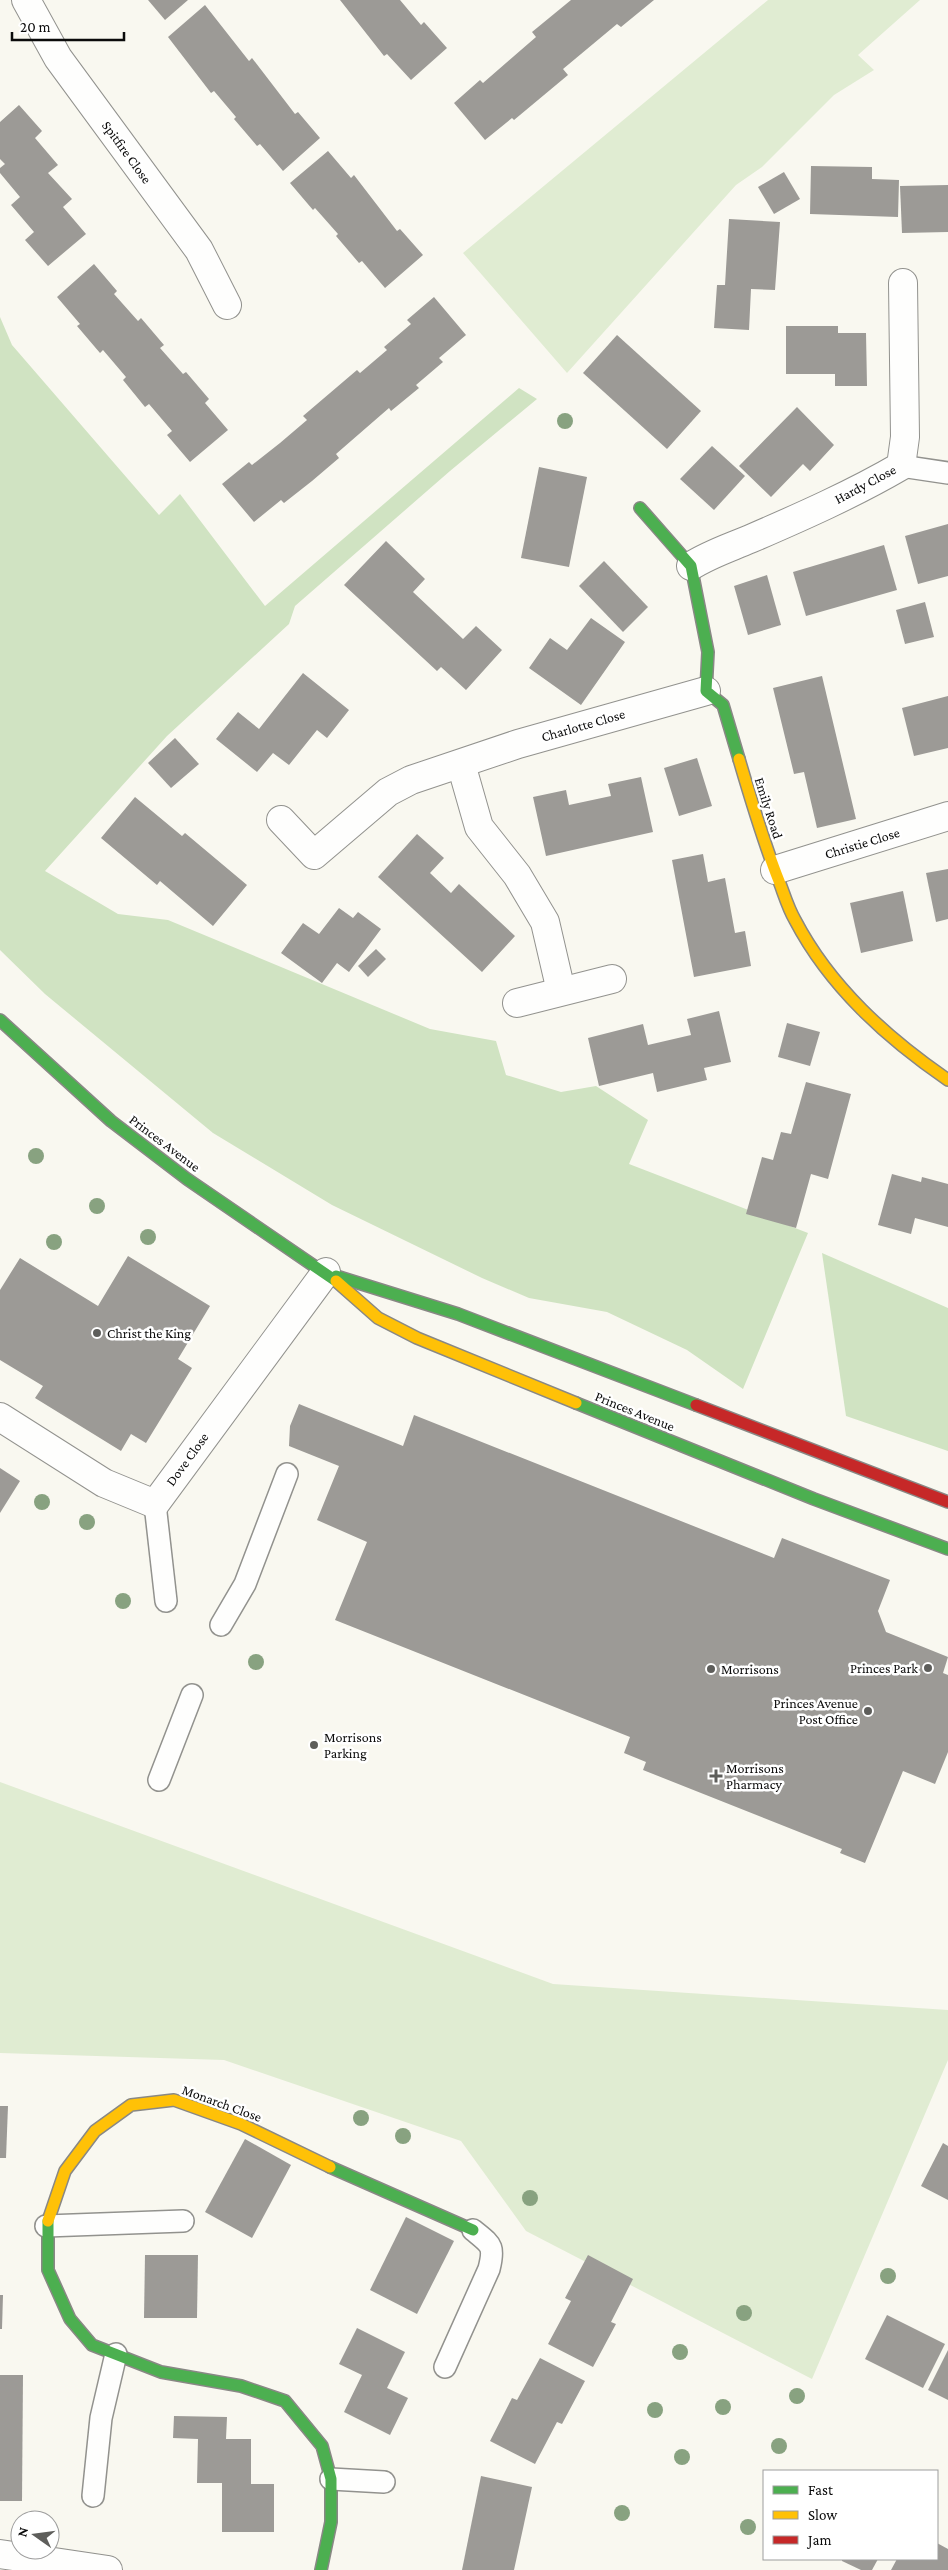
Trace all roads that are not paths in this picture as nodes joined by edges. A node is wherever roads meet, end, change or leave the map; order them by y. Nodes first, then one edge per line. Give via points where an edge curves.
1 (26, 0) edge
2 (903, 283) dead end
3 (227, 305) dead end
4 (901, 466) junction
5 (948, 474) edge
6 (640, 508) dead end
7 (691, 566) junction
8 (706, 691) junction
9 (461, 764) junction
10 (948, 816) edge
11 (281, 820) dead end
12 (775, 870) junction
13 (612, 979) dead end
14 (560, 992) junction
15 (517, 1003) dead end
16 (0, 1020) edge
17 (948, 1080) edge
18 (326, 1272) junction
19 (0, 1417) edge
20 (287, 1474) dead end
21 (948, 1502) edge
22 (155, 1504) junction
23 (948, 1549) edge
24 (166, 1601) dead end
25 (221, 1626) dead end
26 (192, 1695) dead end
27 (159, 1780) dead end
28 (183, 2221) dead end
29 (46, 2226) junction
30 (473, 2230) joint
31 (116, 2354) junction
32 (445, 2367) dead end
33 (331, 2479) junction
34 (384, 2482) dead end
35 (94, 2496) dead end
36 (13, 2560) edge
37 (108, 2570) edge
38 (321, 2570) edge

1 - 3 street, Spitfire Close via 58,58 199,250
2 - 4 street, Hardy Close via 905,437
4 - 5 lane
4 - 7 street, Hardy Close via 865,487 749,540 710,554
6 - 7 street
7 - 8 street via 708,652
8 - 9 street, Charlotte Close via 518,744
8 - 12 street, Emily Road via 723,705 760,833
9 - 11 street, Charlotte Close via 411,780 388,792 314,855
9 - 14 street via 479,827 517,875 545,922
10 - 12 street, Christie Close
12 - 17 street, Emily Road via 802,932 846,994 891,1039
13 - 14 street
14 - 15 street
16 - 18 street, Princes Avenue via 112,1121 187,1179
18 - 21 street, Princes Avenue via 458,1314
18 - 22 street, Dove Close
18 - 23 street, Princes Avenue via 378,1318 416,1338 815,1500
19 - 22 street via 104,1483
20 - 25 lane via 245,1584
22 - 24 lane
26 - 27 lane
28 - 29 lane
29 - 30 street, Monarch Close via 65,2170 95,2131 131,2105 174,2100 241,2124
29 - 31 street, Monarch Close via 48,2270 70,2319 92,2345
30 - 32 lane via 490,2244 493,2252 489,2269
31 - 33 street, Monarch Close via 161,2372 241,2386 285,2401 322,2446
31 - 35 lane via 101,2418
33 - 34 lane
33 - 38 street, Monarch Close via 331,2522
36 - 37 street

